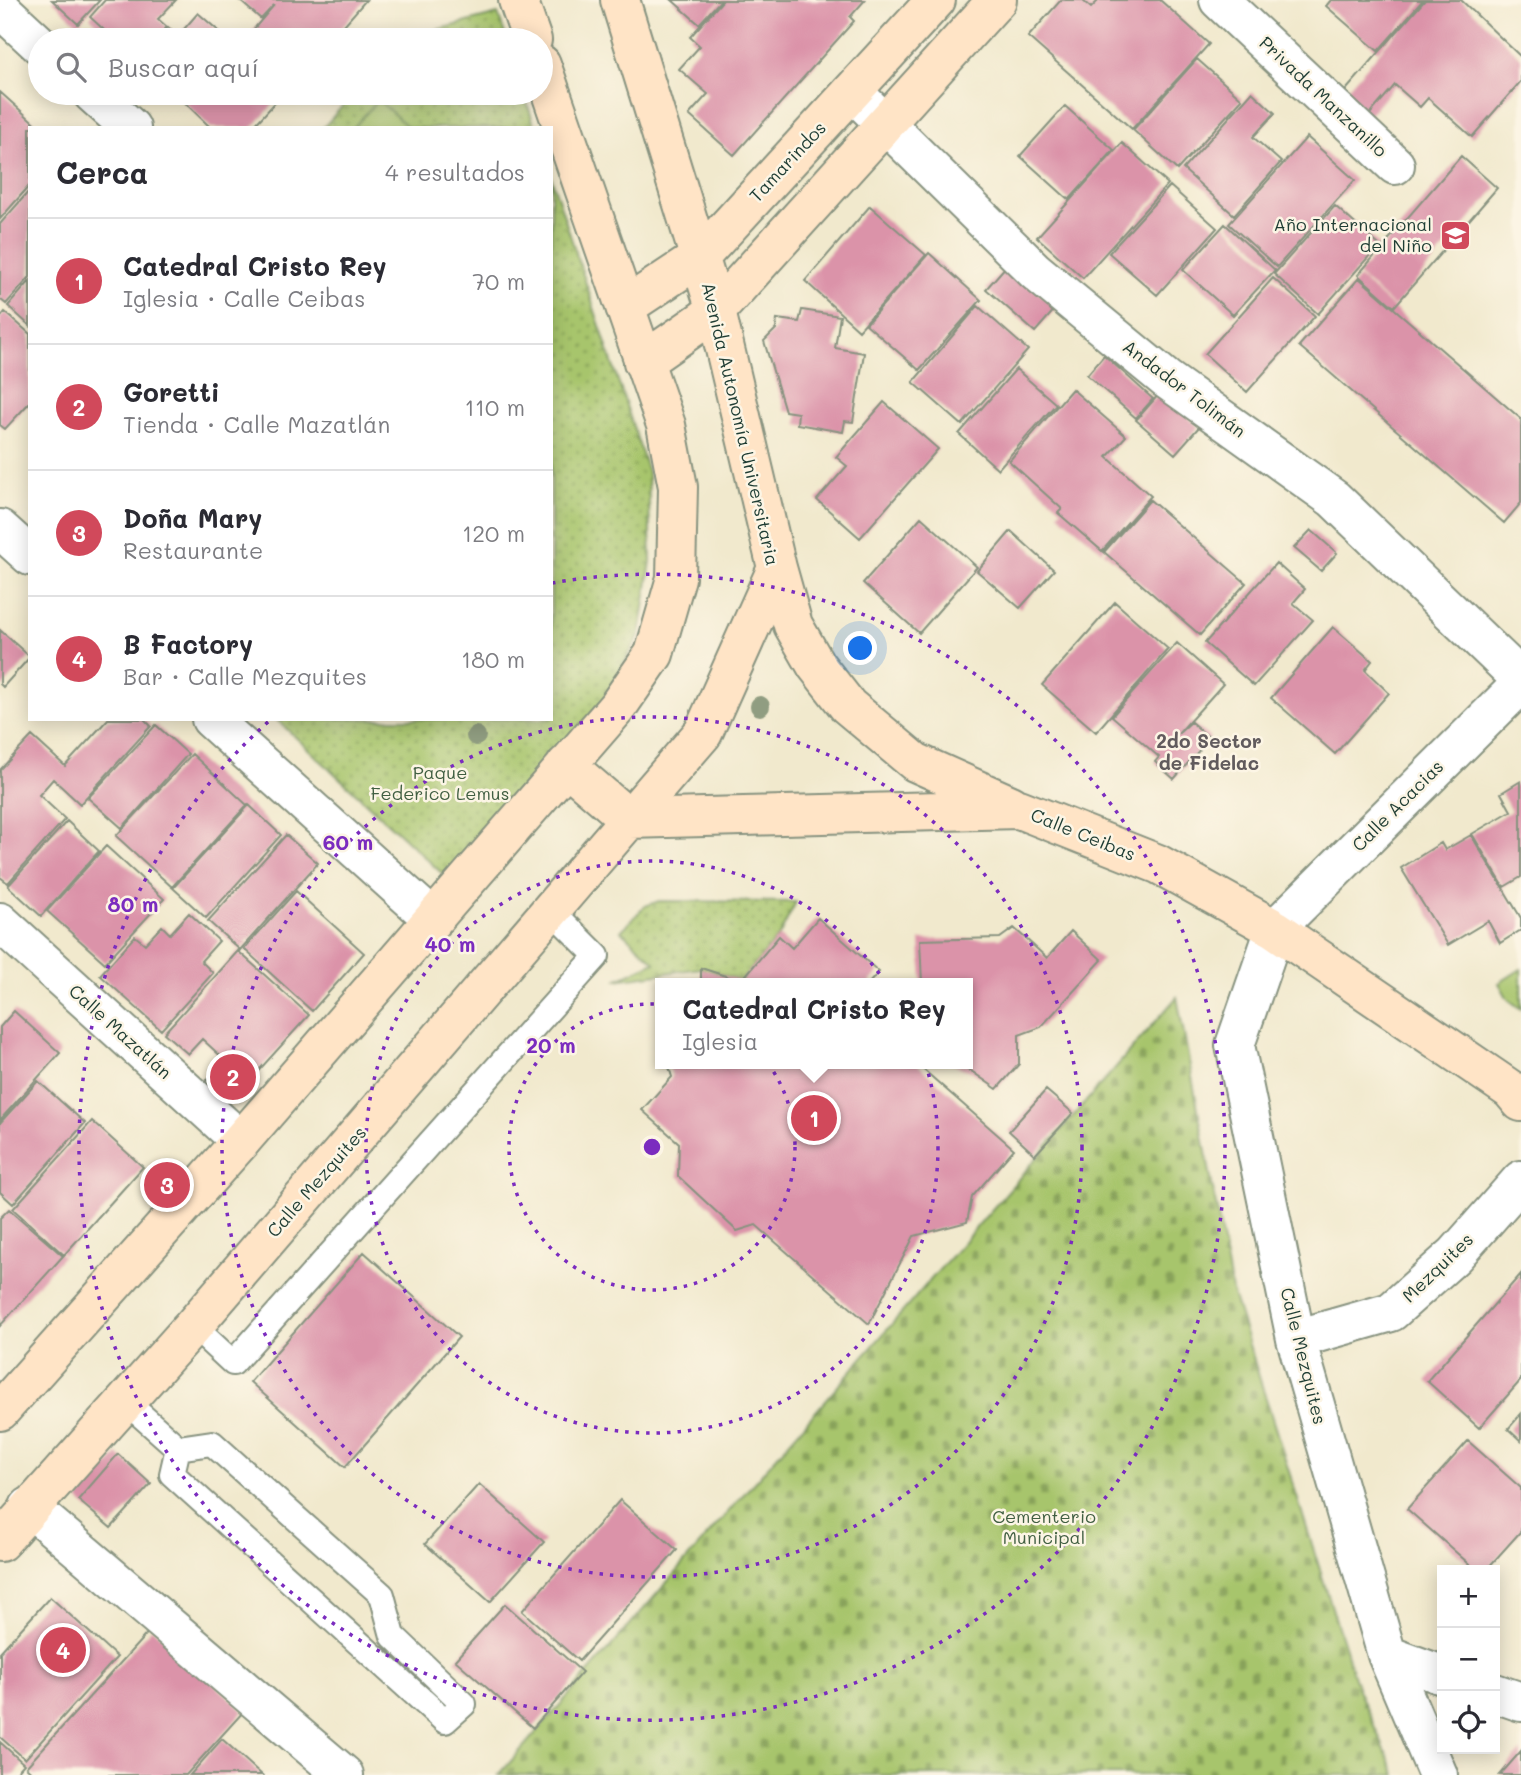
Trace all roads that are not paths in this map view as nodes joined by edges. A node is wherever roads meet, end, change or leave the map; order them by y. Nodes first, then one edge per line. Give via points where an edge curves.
1 (519, 0) edge
2 (621, 0) edge
3 (936, 0) edge
4 (998, 0) edge
5 (1219, 0) edge
6 (0, 8) edge
7 (528, 28) edge
8 (28, 34) edge
9 (853, 92) junction
10 (553, 99) edge
11 (105, 105) edge
12 (886, 124) junction
13 (129, 126) edge
14 (1395, 165) dead end
15 (699, 258) junction
16 (625, 307) junction
17 (716, 310) junction
18 (643, 362) junction
19 (0, 529) edge
20 (28, 554) edge
21 (777, 568) junction
22 (1521, 681) edge
23 (213, 721) edge
24 (566, 765) junction
25 (1019, 809) junction
26 (629, 818) junction
27 (551, 910) junction
28 (432, 918) junction
29 (0, 922) edge
30 (1275, 929) junction
31 (1517, 1094) edge
32 (241, 1141) junction
33 (1521, 1180) edge
34 (193, 1326) junction
35 (1296, 1339) junction
36 (4, 1399) edge
37 (125, 1401) junction
38 (178, 1448) junction
39 (29, 1507) junction
40 (0, 1542) edge
41 (1387, 1655) junction
42 (1437, 1673) edge
43 (1500, 1695) edge
44 (1521, 1702) edge
45 (344, 1775) edge
46 (1438, 1775) edge

1 - 7 street
2 - 15 street, Avenida Autonomía Universitaria
3 - 9 street, Tamarindos
4 - 12 street
5 - 14 street, Privada Manzanillo
6 - 8 street
9 - 12 street, Andador Tolimán
9 - 15 street, Tamarindos
10 - 16 street
11 - 13 street
12 - 17 street
12 - 22 street, Andador Tolimán via 1035,271 1166,379 1334,499
15 - 16 street, Tamarindos
15 - 17 street, Avenida Autonomía Universitaria
16 - 18 street
17 - 18 street
17 - 21 street, Avenida Autonomía Universitaria
18 - 24 street via 666,425 678,487 676,578 654,653 618,706
19 - 20 street
21 - 25 street via 793,625 848,706 915,762
21 - 26 street, Avenida Autonomía Universitaria via 703,733
22 - 30 street, Calle Acacias
23 - 28 street
24 - 26 street
24 - 28 street
25 - 26 street, Calle Ceibas
25 - 30 street, Calle Ceibas via 1158,864
26 - 27 street, Calle Mezquites
27 - 34 street, Calle Mezquites
27 - 34 lane via 597,956 233,1363
28 - 32 street
29 - 32 street, Calle Mazatlán
30 - 31 street, Calle Ceibas
30 - 35 street, Calle Mezquites via 1235,1045
32 - 36 street
33 - 35 street, Mezquites via 1455,1255 1391,1312
34 - 37 street, Calle Mezquites
35 - 41 street, Calle Mezquites
37 - 38 lane
37 - 39 street, Calle Mezquites
38 - 38 lane via 172,1474 445,1721 464,1704 393,1636 382,1595 212,1443
39 - 40 street, Calle Mezquites
39 - 45 street
41 - 42 street
41 - 46 street, Calle Mezquites
43 - 44 street

